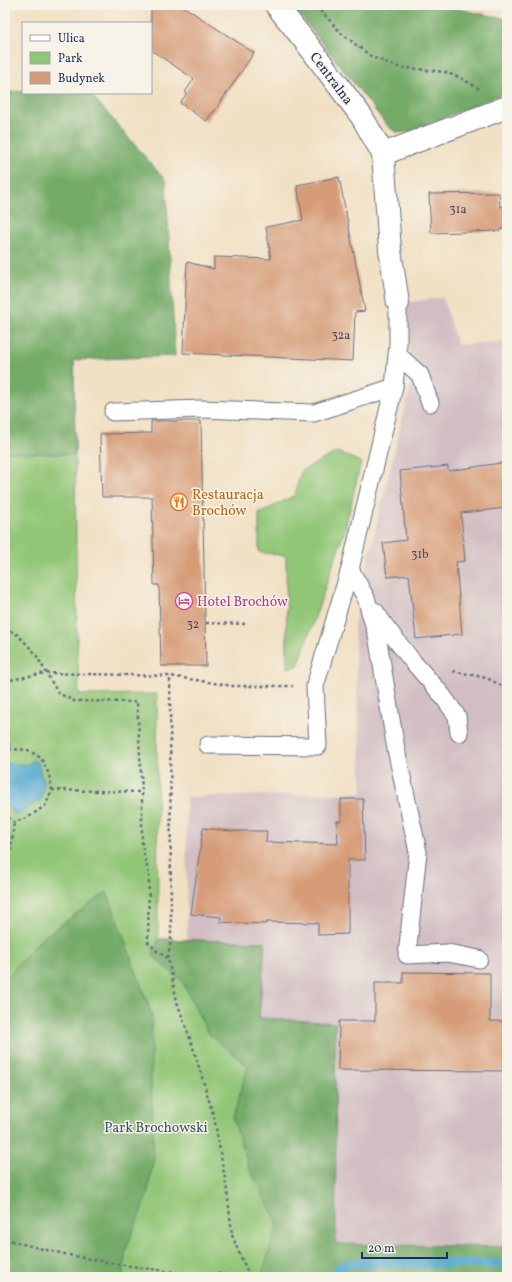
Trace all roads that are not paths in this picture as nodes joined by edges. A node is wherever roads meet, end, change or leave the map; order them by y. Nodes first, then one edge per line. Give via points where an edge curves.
1 (276, 5) edge
2 (501, 109) edge
3 (382, 154) junction
4 (398, 304) joint
5 (397, 354) junction
6 (394, 387) junction
7 (430, 403) dead end
8 (113, 412) dead end
9 (350, 569) junction
10 (366, 598) junction
11 (459, 732) dead end
12 (208, 745) dead end
13 (479, 959) dead end

1 - 3 street, Centralna via 362,117
2 - 3 street
3 - 4 street, Centralna via 390,250
4 - 5 lane
5 - 6 lane
5 - 7 lane via 420,375
6 - 8 lane via 314,413 201,409
6 - 9 lane
9 - 10 lane
9 - 12 lane via 315,686 318,746
10 - 11 lane via 385,626 457,716
10 - 13 lane via 377,635 396,749 418,852 407,955 448,952

